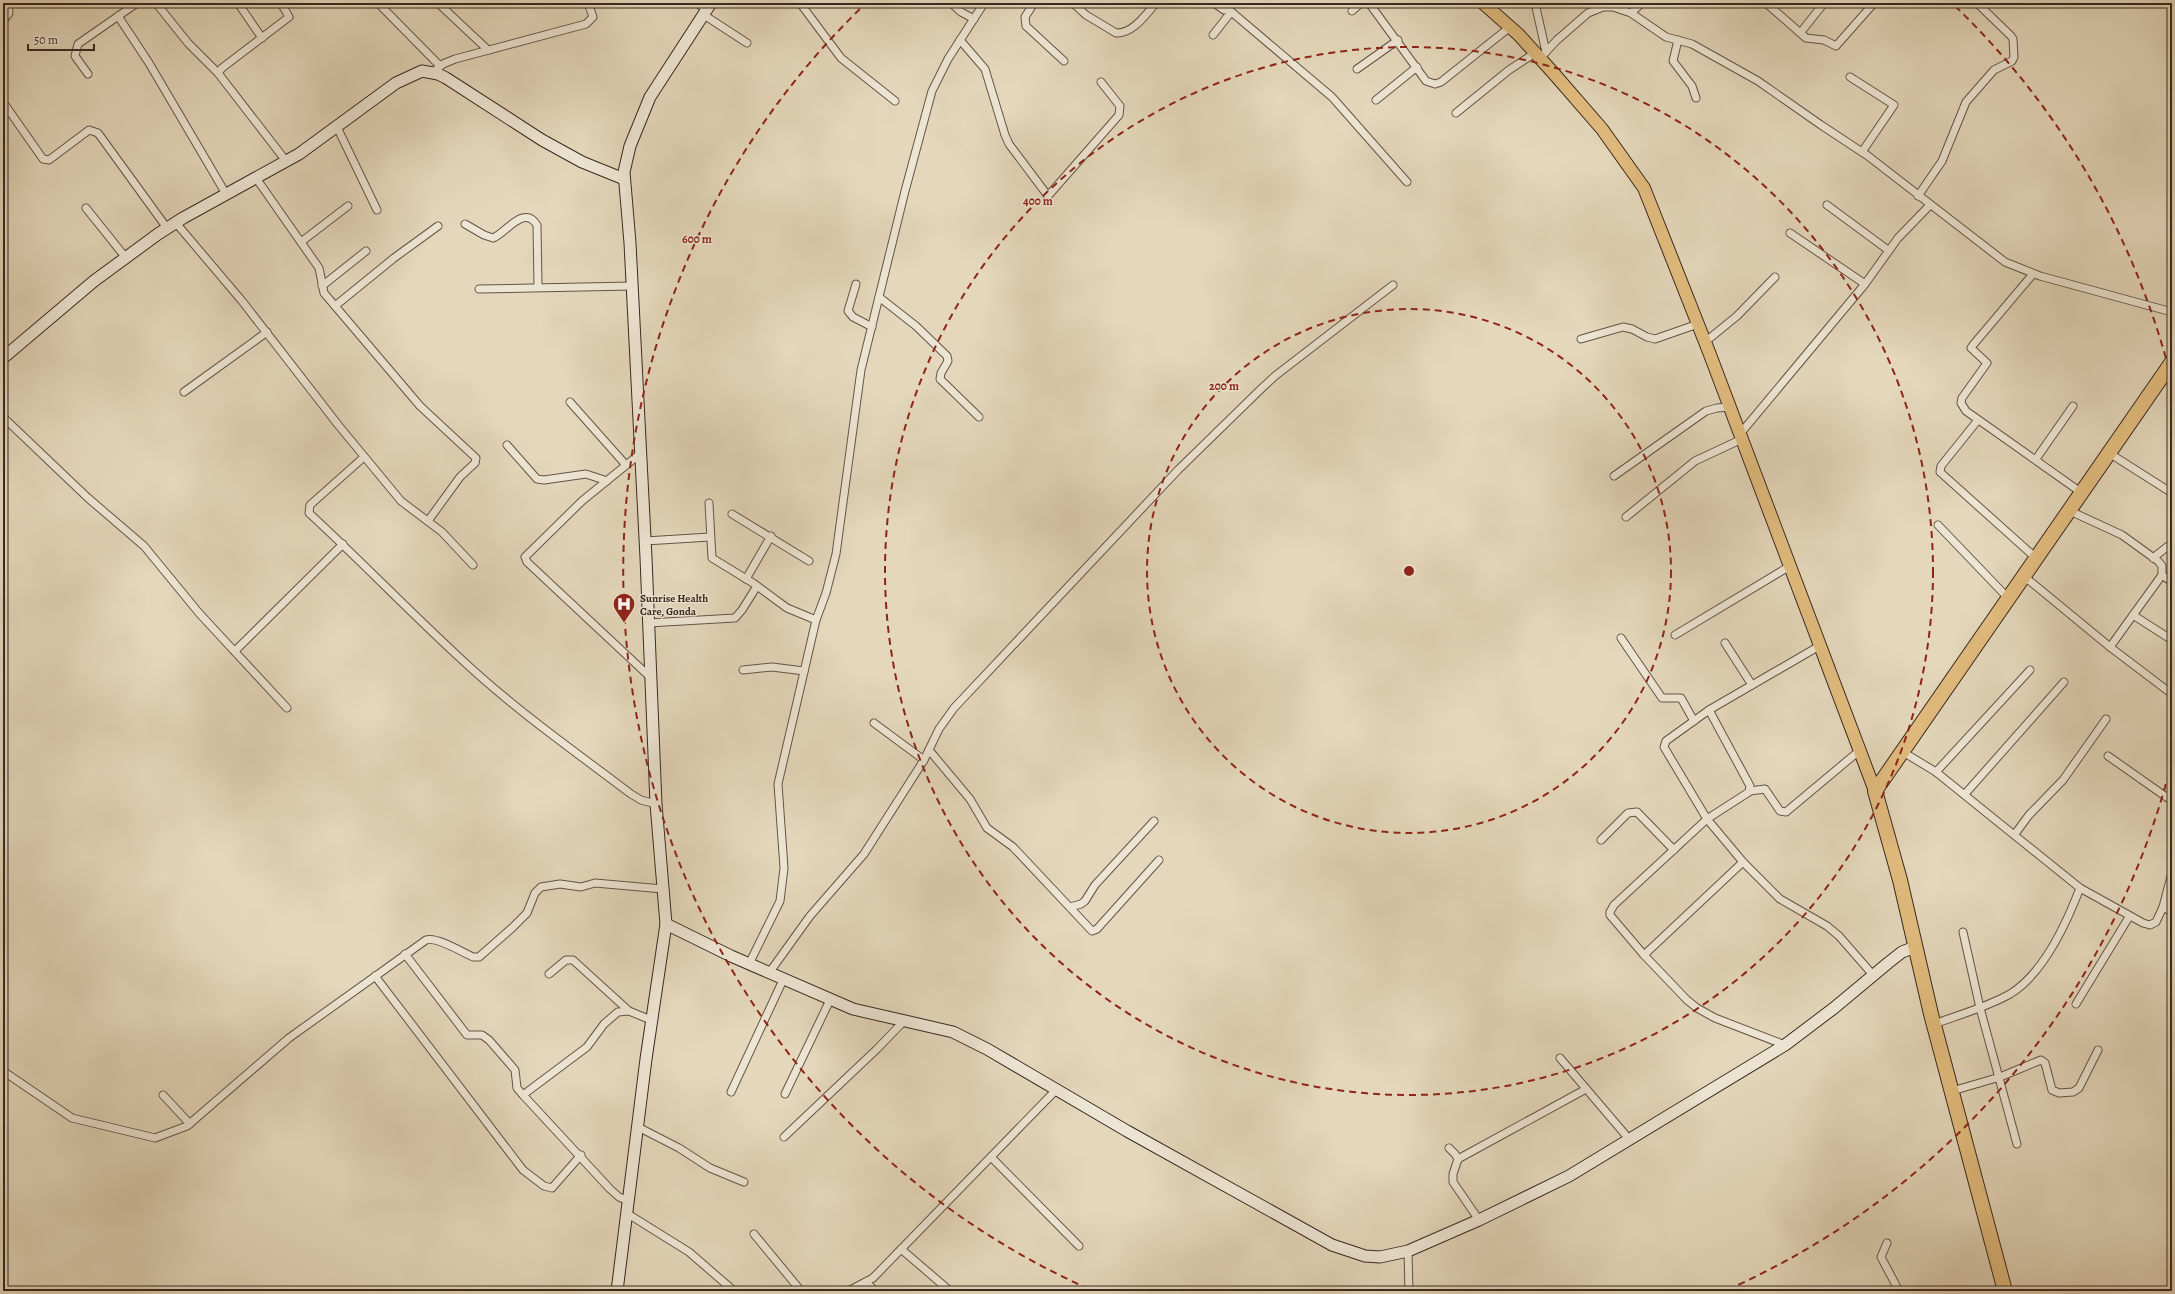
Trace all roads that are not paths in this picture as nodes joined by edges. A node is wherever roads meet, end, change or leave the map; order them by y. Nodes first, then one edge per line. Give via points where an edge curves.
1 (8, 3) edge
2 (137, 3) edge
3 (156, 3) edge
4 (238, 3) edge
5 (281, 3) edge
6 (438, 3) edge
7 (588, 3) edge
8 (697, 3) edge
9 (800, 3) edge
10 (951, 3) edge
11 (984, 3) edge
12 (1034, 3) edge
13 (1073, 3) edge
14 (1156, 3) edge
15 (1214, 3) edge
16 (1234, 3) edge
17 (1361, 3) edge
18 (1369, 3) edge
19 (1483, 3) edge
20 (1535, 3) edge
21 (1642, 3) edge
22 (1766, 3) edge
23 (1824, 3) edge
24 (1874, 3) edge
25 (1977, 3) edge
26 (380, 4) edge
27 (707, 9) edge
28 (1229, 11) junction
29 (1352, 12) dead end
30 (1631, 13) junction
31 (118, 16) junction
32 (974, 19) junction
33 (3, 21) edge
34 (1510, 27) junction
35 (1800, 32) junction
36 (1213, 35) dead end
37 (262, 38) junction
38 (960, 40) junction
39 (1398, 40) junction
40 (1678, 40) junction
41 (747, 43) dead end
42 (488, 50) junction
43 (1540, 54) junction
44 (1064, 61) dead end
45 (1417, 67) junction
46 (1357, 69) dead end
47 (436, 70) junction
48 (218, 73) junction
49 (88, 74) dead end
50 (1850, 76) dead end
51 (1101, 82) dead end
52 (1696, 98) dead end
53 (1376, 100) dead end
54 (895, 101) dead end
55 (3, 102) edge
56 (1456, 113) dead end
57 (336, 125) junction
58 (1862, 152) junction
59 (286, 161) junction
60 (256, 178) junction
61 (624, 178) junction
62 (1407, 182) dead end
63 (226, 194) junction
64 (1918, 196) junction
65 (1827, 205) dead end
66 (1930, 205) junction
67 (348, 206) dead end
68 (86, 208) dead end
69 (377, 210) dead end
70 (465, 224) dead end
71 (172, 226) junction
72 (438, 226) dead end
73 (1790, 233) dead end
74 (301, 242) junction
75 (1888, 250) junction
76 (366, 251) dead end
77 (126, 258) junction
78 (2033, 274) junction
79 (1775, 278) dead end
80 (856, 284) dead end
81 (1865, 284) junction
82 (1393, 285) dead end
83 (322, 286) junction
84 (632, 286) junction
85 (479, 288) dead end
86 (538, 288) junction
87 (879, 297) junction
88 (335, 306) junction
89 (2172, 312) edge
90 (1698, 324) junction
91 (872, 328) junction
92 (267, 332) junction
93 (1581, 339) dead end
94 (1705, 342) junction
95 (3, 358) edge
96 (2172, 362) edge
97 (184, 392) dead end
98 (570, 402) dead end
99 (2073, 406) dead end
100 (1730, 408) junction
101 (979, 417) dead end
102 (3, 418) edge
103 (1978, 420) junction
104 (1741, 437) junction
105 (507, 445) dead end
106 (2109, 453) junction
107 (641, 454) junction
108 (364, 457) junction
109 (2036, 459) junction
110 (626, 466) junction
111 (1614, 476) dead end
112 (607, 481) junction
113 (2082, 493) junction
114 (2172, 493) edge
115 (709, 503) dead end
116 (2070, 511) junction
117 (732, 514) dead end
118 (1626, 517) dead end
119 (428, 521) junction
120 (1938, 525) dead end
121 (771, 536) junction
122 (710, 537) junction
123 (645, 541) junction
124 (343, 544) junction
125 (2172, 544) edge
126 (2152, 558) junction
127 (2037, 559) junction
128 (809, 561) dead end
129 (473, 565) dead end
130 (1790, 566) junction
131 (2162, 575) junction
132 (2025, 577) junction
133 (746, 579) junction
134 (2172, 582) edge
135 (757, 586) junction
136 (2009, 599) junction
137 (2133, 615) junction
138 (816, 620) junction
139 (648, 623) junction
140 (1675, 635) dead end
141 (1621, 638) dead end
142 (2172, 640) edge
143 (1725, 643) dead end
144 (1821, 645) junction
145 (2110, 647) junction
146 (235, 651) junction
147 (743, 670) dead end
148 (2030, 670) dead end
149 (804, 671) junction
150 (650, 677) junction
151 (2064, 682) dead end
152 (1752, 685) junction
153 (2172, 694) edge
154 (287, 708) dead end
155 (1709, 710) junction
156 (2106, 719) dead end
157 (1694, 721) junction
158 (874, 723) dead end
159 (929, 750) junction
160 (1859, 751) junction
161 (1903, 752) junction
162 (2108, 756) dead end
163 (924, 760) junction
164 (1936, 772) junction
165 (1750, 791) junction
166 (1875, 791) junction
167 (1965, 794) junction
168 (2172, 801) edge
169 (656, 804) junction
170 (1707, 819) junction
171 (1154, 821) dead end
172 (2015, 834) junction
173 (1601, 840) dead end
174 (1674, 850) junction
175 (1159, 860) dead end
176 (1743, 862) junction
177 (2172, 873) edge
178 (2080, 888) junction
179 (663, 889) junction
180 (1070, 907) junction
181 (2163, 907) junction
182 (2172, 912) edge
183 (2129, 917) junction
184 (666, 924) junction
185 (1963, 932) dead end
186 (1915, 947) junction
187 (405, 954) junction
188 (1644, 954) junction
189 (749, 964) junction
190 (549, 974) dead end
191 (769, 974) junction
192 (1873, 975) junction
193 (374, 976) junction
194 (783, 980) junction
195 (830, 1000) junction
196 (2076, 1004) dead end
197 (1980, 1008) junction
198 (629, 1011) junction
199 (651, 1020) junction
200 (904, 1022) junction
201 (1934, 1024) junction
202 (1785, 1045) junction
203 (2098, 1050) dead end
204 (1560, 1058) dead end
205 (3, 1071) edge
206 (2000, 1077) junction
207 (1586, 1089) junction
208 (1056, 1090) junction
209 (1952, 1091) junction
210 (731, 1092) dead end
211 (785, 1094) dead end
212 (163, 1095) dead end
213 (523, 1095) junction
214 (190, 1124) junction
215 (638, 1127) junction
216 (784, 1138) dead end
217 (1629, 1139) junction
218 (2017, 1144) dead end
219 (1449, 1148) dead end
220 (581, 1155) junction
221 (991, 1157) junction
222 (1458, 1159) junction
223 (744, 1182) dead end
224 (629, 1201) junction
225 (628, 1214) junction
226 (1479, 1220) junction
227 (754, 1234) dead end
228 (1887, 1243) dead end
229 (1079, 1246) dead end
230 (901, 1249) junction
231 (1408, 1251) junction
232 (866, 1282) junction
233 (617, 1291) edge
234 (734, 1291) edge
235 (801, 1291) edge
236 (848, 1291) edge
237 (875, 1291) edge
238 (950, 1291) edge
239 (1409, 1291) edge
240 (1899, 1291) edge
241 (2005, 1291) edge

1 - 33 street via 10,13
2 - 31 street
3 - 48 street via 188,43
4 - 37 street
5 - 37 street via 289,17
6 - 42 street
7 - 42 street via 593,17 586,24
8 - 27 street
9 - 54 street via 841,58
10 - 32 street
11 - 32 street
12 - 44 street via 1025,18 1026,26
13 - 14 street via 1086,15 1122,34 1131,29
15 - 28 street
16 - 28 street
17 - 29 street
18 - 39 street
19 - 34 main road
20 - 43 street
21 - 30 street
22 - 35 street
23 - 35 street
24 - 35 street via 1836,46 1824,40 1806,38
25 - 64 street via 2013,39 2014,57 2009,64 1994,70 1966,102 1942,161
26 - 47 street
27 - 41 street
27 - 61 main road via 650,97 630,146
28 - 36 street
28 - 62 street via 1332,97
30 - 40 street via 1666,37
30 - 43 street via 1603,7 1588,13
31 - 49 street via 78,44 75,56
31 - 63 street via 149,63
32 - 38 street
34 - 43 main road
34 - 45 street via 1441,82 1435,84 1426,80
37 - 48 street
38 - 51 street via 985,69 1004,135 1009,144 1048,196 1119,115 1120,106
38 - 87 street via 930,97
39 - 45 street
39 - 46 street
40 - 52 street via 1673,61 1692,86
40 - 58 street via 1692,44 1758,81
42 - 47 street via 455,59
43 - 56 street via 1509,70
43 - 90 main road via 1602,129 1644,188
45 - 53 street
47 - 57 main road via 422,71 405,77
47 - 61 main road via 536,136 582,162
48 - 59 street
50 - 58 street via 1894,105
55 - 71 street via 43,159 49,160 89,130 98,133
57 - 59 main road
57 - 69 street
58 - 64 street
59 - 60 main road
60 - 63 main road
60 - 74 street
61 - 84 main road
63 - 71 main road
64 - 66 street
65 - 75 street
66 - 75 street
66 - 78 street via 2005,262
67 - 74 street
68 - 77 street
70 - 86 street via 493,238 519,219 526,218 534,222
71 - 77 main road
71 - 92 street
72 - 88 street
73 - 81 street
74 - 83 street via 319,268
75 - 81 street
76 - 83 street
77 - 95 main road via 94,281
78 - 89 street
78 - 103 street via 1971,348 1987,363 1961,403 1966,411
79 - 94 street
80 - 91 street via 848,311 853,317
81 - 104 street
82 - 159 street via 1275,376 1178,470 954,708 939,729
83 - 88 street via 324,293
84 - 86 street
84 - 107 main road
85 - 86 street
87 - 91 street
87 - 101 street via 916,326 947,356 948,361 940,379
88 - 119 street via 420,406 476,458 475,464 460,478
90 - 93 street via 1655,339 1632,328 1623,327
90 - 94 main road
91 - 138 street via 862,370 836,554
92 - 97 street
92 - 108 street
94 - 100 main road
96 - 106 highway
98 - 110 street
99 - 109 street
100 - 104 main road
100 - 111 street via 1706,411
102 - 146 street via 88,498 144,546 199,613
103 - 109 street
103 - 127 street via 1941,466 1940,472
104 - 118 street via 1696,461
104 - 130 main road
105 - 112 street via 537,479 586,474
106 - 113 highway
106 - 114 street
107 - 110 street
107 - 123 main road
108 - 119 street via 401,501
108 - 124 street via 310,504 309,508 309,513
109 - 113 street
110 - 112 street
112 - 150 street via 526,554 526,560
113 - 116 highway
115 - 122 street
116 - 126 street via 2122,535
116 - 127 highway
117 - 121 street
119 - 129 street
120 - 136 street
121 - 128 street
121 - 133 street
122 - 123 street
122 - 133 street via 712,558
123 - 139 main road
124 - 146 street
124 - 169 street via 460,659 535,722 631,794
125 - 126 street
126 - 131 street via 2162,566
127 - 132 highway
130 - 140 street
130 - 144 main road
131 - 134 street
131 - 137 street
132 - 136 highway
132 - 145 street
133 - 135 street
135 - 138 street via 787,608
135 - 139 street via 734,618
136 - 161 highway
137 - 142 street
137 - 145 street
138 - 149 street
139 - 150 main road
141 - 157 street via 1662,698 1681,698
143 - 152 street
144 - 152 street
144 - 160 main road
145 - 153 street
146 - 154 street
147 - 149 street via 772,667
148 - 164 street
149 - 189 street via 778,784 784,868 782,891 780,901
150 - 169 main road
151 - 167 street
152 - 155 street
155 - 157 street
155 - 165 street via 1749,783
156 - 172 street via 2063,780 2029,815
157 - 170 street via 1669,738 1664,747
158 - 163 street
159 - 163 street
159 - 180 street via 970,799 984,824 1013,847
160 - 165 street via 1786,812 1780,811 1765,789
160 - 166 main road
161 - 164 street
161 - 166 highway
162 - 168 street
163 - 191 street via 864,854 810,916
164 - 167 street
165 - 170 street
166 - 186 highway via 1900,880
167 - 172 street
169 - 179 main road
170 - 174 street
170 - 176 street
171 - 180 street via 1095,885 1085,901
172 - 178 street
173 - 174 street via 1633,811 1637,812
174 - 188 street via 1614,905 1610,912
175 - 180 street via 1095,931 1091,930
176 - 188 street
176 - 192 street via 1780,899 1839,936
177 - 181 street
178 - 183 street
178 - 197 street via 2062,932 2027,979 2010,994
179 - 184 main road
179 - 187 street via 595,883 581,887 560,884 541,887 527,913 479,956 473,957 430,938
181 - 182 street
181 - 183 street via 2154,924 2143,923
183 - 196 street
184 - 189 main road
184 - 199 main road
185 - 197 street
186 - 192 main road via 1902,952
186 - 201 highway
187 - 193 street
187 - 213 street via 467,1035 482,1035 489,1040 515,1070 517,1088
188 - 202 street via 1697,1008 1715,1018
189 - 191 main road
190 - 198 street via 566,960 573,960
191 - 194 main road
192 - 202 main road
193 - 214 street via 289,1038
193 - 220 street via 523,1170 544,1186 552,1188
194 - 195 main road
194 - 210 street
195 - 200 main road via 853,1009
195 - 211 street
197 - 201 street
197 - 206 street
198 - 199 street
198 - 213 street via 613,1015 587,1047
199 - 215 main road
200 - 208 main road via 953,1032
200 - 216 street
201 - 209 highway
202 - 217 main road
203 - 206 street via 2079,1088 2073,1092 2059,1093 2052,1090 2041,1060
204 - 207 street
205 - 214 street via 72,1118 155,1138
206 - 209 street
206 - 218 street
207 - 217 street
207 - 222 street
208 - 221 street
208 - 231 main road via 1332,1245 1365,1256 1380,1257
209 - 241 highway
212 - 214 street
213 - 220 street
215 - 223 street via 679,1148 710,1168
215 - 224 main road
217 - 226 main road via 1569,1176
219 - 222 street
220 - 224 street via 616,1195
221 - 229 street
221 - 230 street
222 - 226 street via 1453,1182
224 - 225 main road
225 - 233 main road
225 - 234 street via 689,1252
226 - 231 main road
227 - 235 street
228 - 240 street via 1881,1258
230 - 232 street
230 - 238 street
231 - 239 street
232 - 236 street
232 - 237 street

